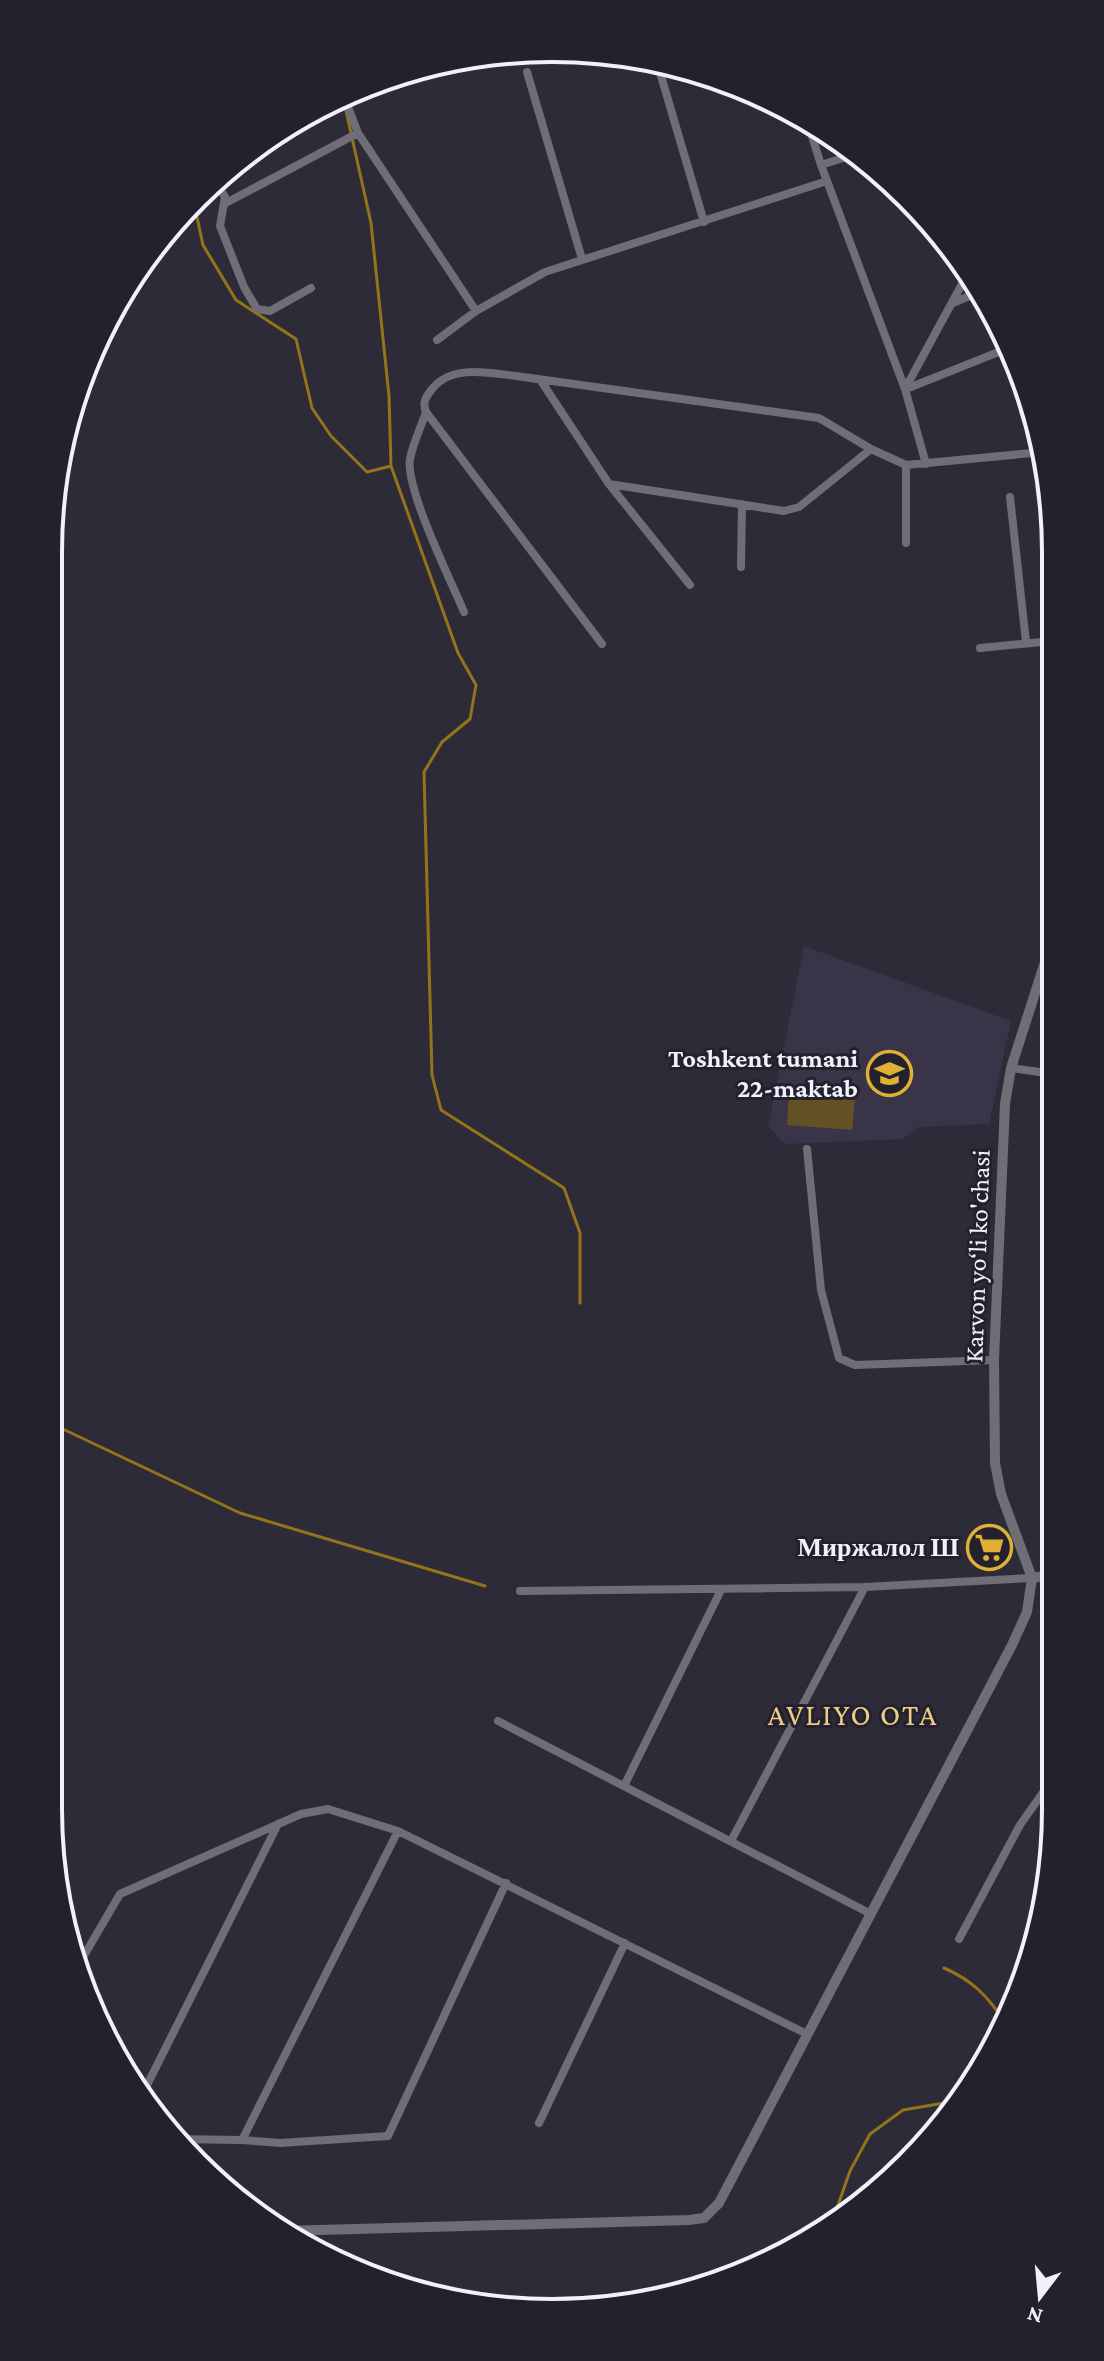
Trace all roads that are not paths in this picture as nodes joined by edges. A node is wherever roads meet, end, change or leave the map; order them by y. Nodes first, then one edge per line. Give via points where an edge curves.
1 (527, 72) dead end
2 (661, 74) edge
3 (348, 107) edge
4 (358, 133) junction
5 (813, 138) edge
6 (843, 158) edge
7 (821, 165) junction
8 (827, 181) junction
9 (222, 191) edge
10 (224, 204) junction
11 (704, 222) junction
12 (582, 259) junction
13 (962, 285) edge
14 (311, 288) dead end
15 (969, 296) edge
16 (952, 303) junction
17 (476, 311) junction
18 (437, 340) dead end
19 (999, 352) edge
20 (541, 381) junction
21 (905, 389) junction
22 (426, 412) junction
23 (871, 449) junction
24 (1032, 453) edge
25 (926, 464) junction
26 (906, 465) junction
27 (609, 484) junction
28 (1010, 497) dead end
29 (742, 504) junction
30 (906, 543) dead end
31 (741, 567) dead end
32 (690, 585) dead end
33 (464, 612) dead end
34 (1042, 641) edge
35 (1026, 642) junction
36 (602, 644) dead end
37 (980, 648) dead end
38 (1042, 971) edge
39 (1011, 1068) junction
40 (1042, 1072) edge
41 (807, 1149) dead end
42 (994, 1360) junction
43 (1042, 1576) edge
44 (1032, 1578) junction
45 (865, 1587) junction
46 (721, 1590) junction
47 (520, 1591) dead end
48 (498, 1721) dead end
49 (624, 1786) junction
50 (1042, 1794) edge
51 (278, 1824) junction
52 (398, 1831) junction
53 (731, 1841) junction
54 (506, 1883) junction
55 (871, 1914) junction
56 (959, 1939) dead end
57 (625, 1943) junction
58 (84, 1955) edge
59 (807, 2034) junction
60 (147, 2084) edge
61 (539, 2123) dead end
62 (191, 2139) edge
63 (242, 2140) junction
64 (303, 2230) edge

1 - 12 street
2 - 11 street
3 - 4 street
4 - 10 street
4 - 17 street
5 - 7 street
6 - 7 street
7 - 8 street
8 - 11 street
8 - 21 street
9 - 10 street
10 - 14 street via 220,226 257,309 270,311
11 - 12 street
12 - 17 street via 545,272
13 - 16 street
15 - 16 street
16 - 21 street
17 - 18 street
19 - 21 street
20 - 22 street via 454,374 426,397
20 - 23 street via 819,418
20 - 27 street
21 - 25 street
22 - 33 street via 409,470
22 - 36 street
23 - 26 street
23 - 29 street via 799,507 784,511
24 - 25 street
25 - 26 street
26 - 30 street
27 - 29 street
27 - 32 street
28 - 35 street
29 - 31 street
34 - 35 street
35 - 37 street
38 - 39 street, Karvon yo‘li ko'chasi
39 - 40 street
39 - 42 street, Karvon yo‘li ko'chasi via 1003,1128
41 - 42 street via 821,1290 839,1358 855,1365
42 - 44 street, Karvon yo‘li ko'chasi via 995,1463
43 - 44 street
44 - 45 street
44 - 55 street via 1023,1623
45 - 46 street
45 - 53 street
46 - 47 street
46 - 49 street
48 - 49 street
49 - 53 street
50 - 56 street
51 - 52 street via 328,1809
51 - 58 street via 120,1894
51 - 60 street
52 - 54 street
52 - 63 street
53 - 55 street
54 - 57 street
54 - 63 street via 388,2136 280,2143
55 - 59 street
57 - 59 street
57 - 61 street
59 - 64 street via 719,2203 704,2218
62 - 63 street

